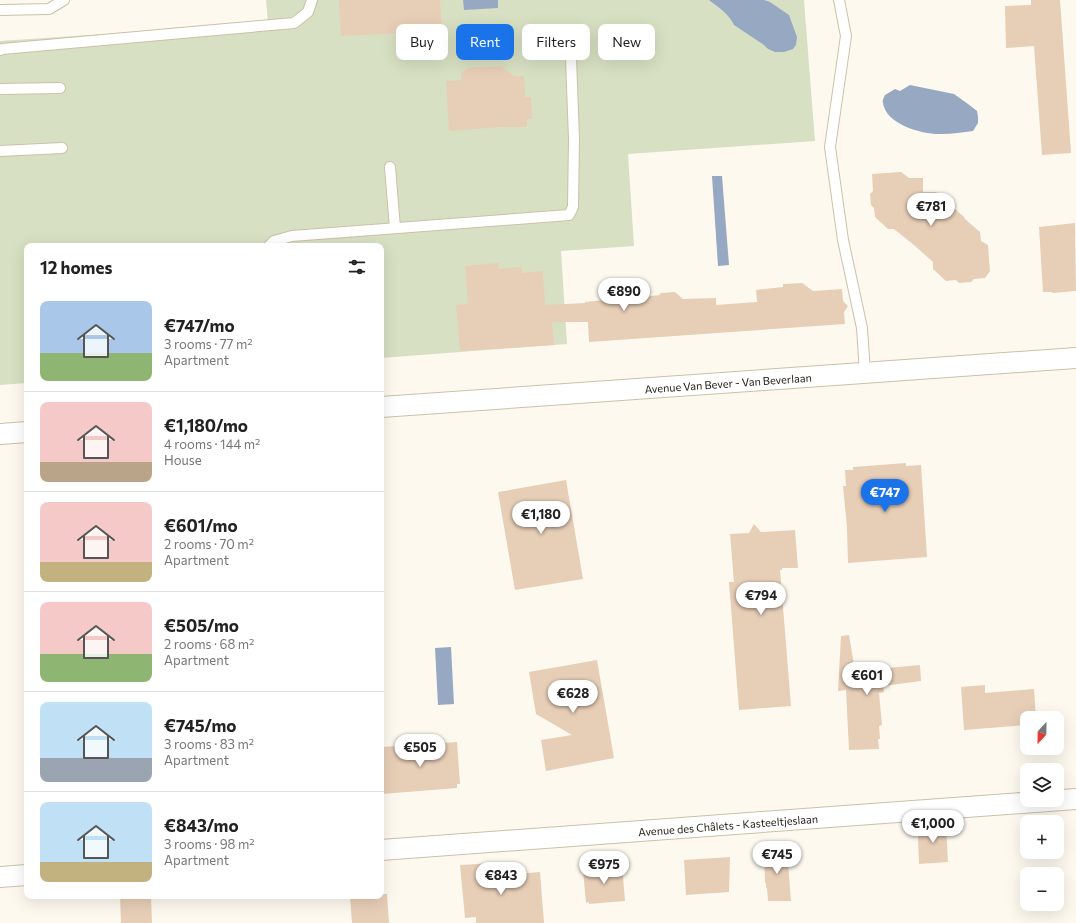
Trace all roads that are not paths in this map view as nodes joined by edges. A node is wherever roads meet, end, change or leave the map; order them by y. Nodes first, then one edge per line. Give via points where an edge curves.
1 (64, 0) edge
2 (312, 0) edge
3 (839, 0) edge
4 (0, 10) edge
5 (0, 50) edge
6 (571, 60) edge
7 (60, 88) dead end
8 (0, 89) edge
9 (62, 148) dead end
10 (0, 151) edge
11 (390, 167) dead end
12 (395, 228) junction
13 (273, 243) edge
14 (1076, 358) edge
15 (865, 373) junction
16 (384, 406) edge
17 (24, 432) edge
18 (0, 434) edge
19 (1076, 799) edge
20 (384, 850) edge
21 (24, 875) edge
22 (0, 877) edge

1 - 4 lane via 49,9
2 - 5 lane via 308,12 294,23
3 - 15 lane via 846,36 830,147 843,240 862,328
6 - 12 lane via 574,139 573,206 569,215
7 - 8 lane
9 - 10 lane
11 - 12 lane
12 - 13 lane via 292,236
14 - 15 street, Avenue Van Bever - Van Beverlaan
15 - 16 street, Avenue Van Bever - Van Beverlaan
17 - 18 street
19 - 20 street, Avenue des Châlets - Kasteeltjeslaan
21 - 22 street

